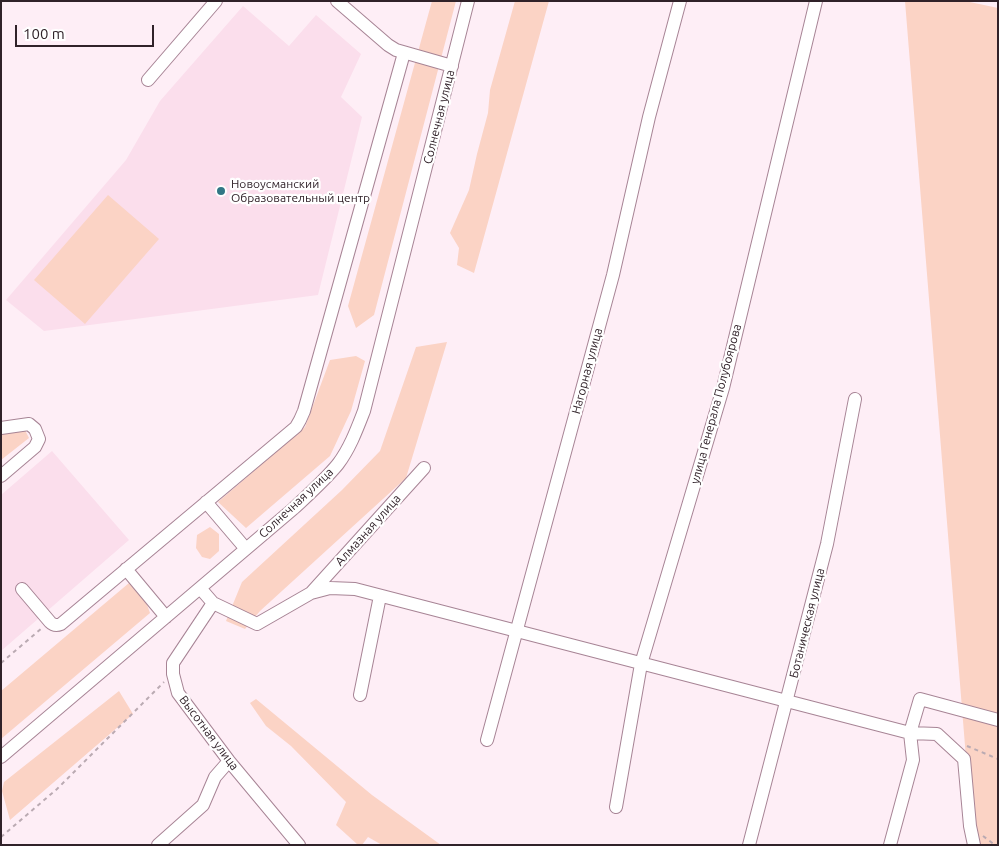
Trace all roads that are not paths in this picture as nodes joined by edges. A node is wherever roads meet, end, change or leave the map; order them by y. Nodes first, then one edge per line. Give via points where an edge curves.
1 (216, 1) edge
2 (338, 1) edge
3 (468, 1) edge
4 (680, 1) edge
5 (816, 1) edge
6 (404, 53) junction
7 (452, 66) junction
8 (148, 80) dead end
9 (855, 399) dead end
10 (1, 428) edge
11 (424, 468) dead end
12 (1, 476) edge
13 (206, 502) junction
14 (246, 549) junction
15 (126, 569) junction
16 (200, 588) junction
17 (22, 589) dead end
18 (311, 593) junction
19 (380, 596) junction
20 (213, 603) junction
21 (166, 617) junction
22 (516, 631) junction
23 (641, 664) junction
24 (360, 695) dead end
25 (787, 701) junction
26 (998, 720) edge
27 (910, 733) junction
28 (487, 740) dead end
29 (1, 757) edge
30 (229, 761) junction
31 (616, 807) dead end
32 (158, 845) edge
33 (299, 845) edge
34 (749, 845) edge
35 (890, 845) edge
36 (974, 845) edge

1 - 8 street
2 - 6 street via 388,45
3 - 7 street, Солнечная улица
4 - 22 street, Нагорная улица via 649,117 613,275
5 - 23 street, улица Генерала Полубоярова via 724,388
6 - 7 street
6 - 13 street via 304,411 290,432
7 - 14 street, Солнечная улица via 364,411 351,442 338,463 316,487
9 - 25 street, Ботаническая улица via 827,544
10 - 12 street via 28,424 39,439 35,447
11 - 18 street, Алмазная улица
13 - 14 street
13 - 15 street
14 - 16 street, Солнечная улица
15 - 17 street via 57,625 50,622
15 - 21 street
16 - 20 street
16 - 21 street, Солнечная улица
18 - 19 street via 330,588
18 - 20 street via 257,624
19 - 22 street
19 - 24 street
20 - 30 street, Высотная улица via 173,663 173,674 178,693
21 - 29 street, Солнечная улица
22 - 23 street
22 - 28 street, Нагорная улица
23 - 25 street
23 - 31 street, улица Генерала Полубоярова
25 - 27 street
25 - 34 street, Ботаническая улица
26 - 27 street via 920,699
27 - 35 street via 913,760
27 - 36 street via 937,734 964,758
30 - 32 street via 215,776 203,805
30 - 33 street, Высотная улица

